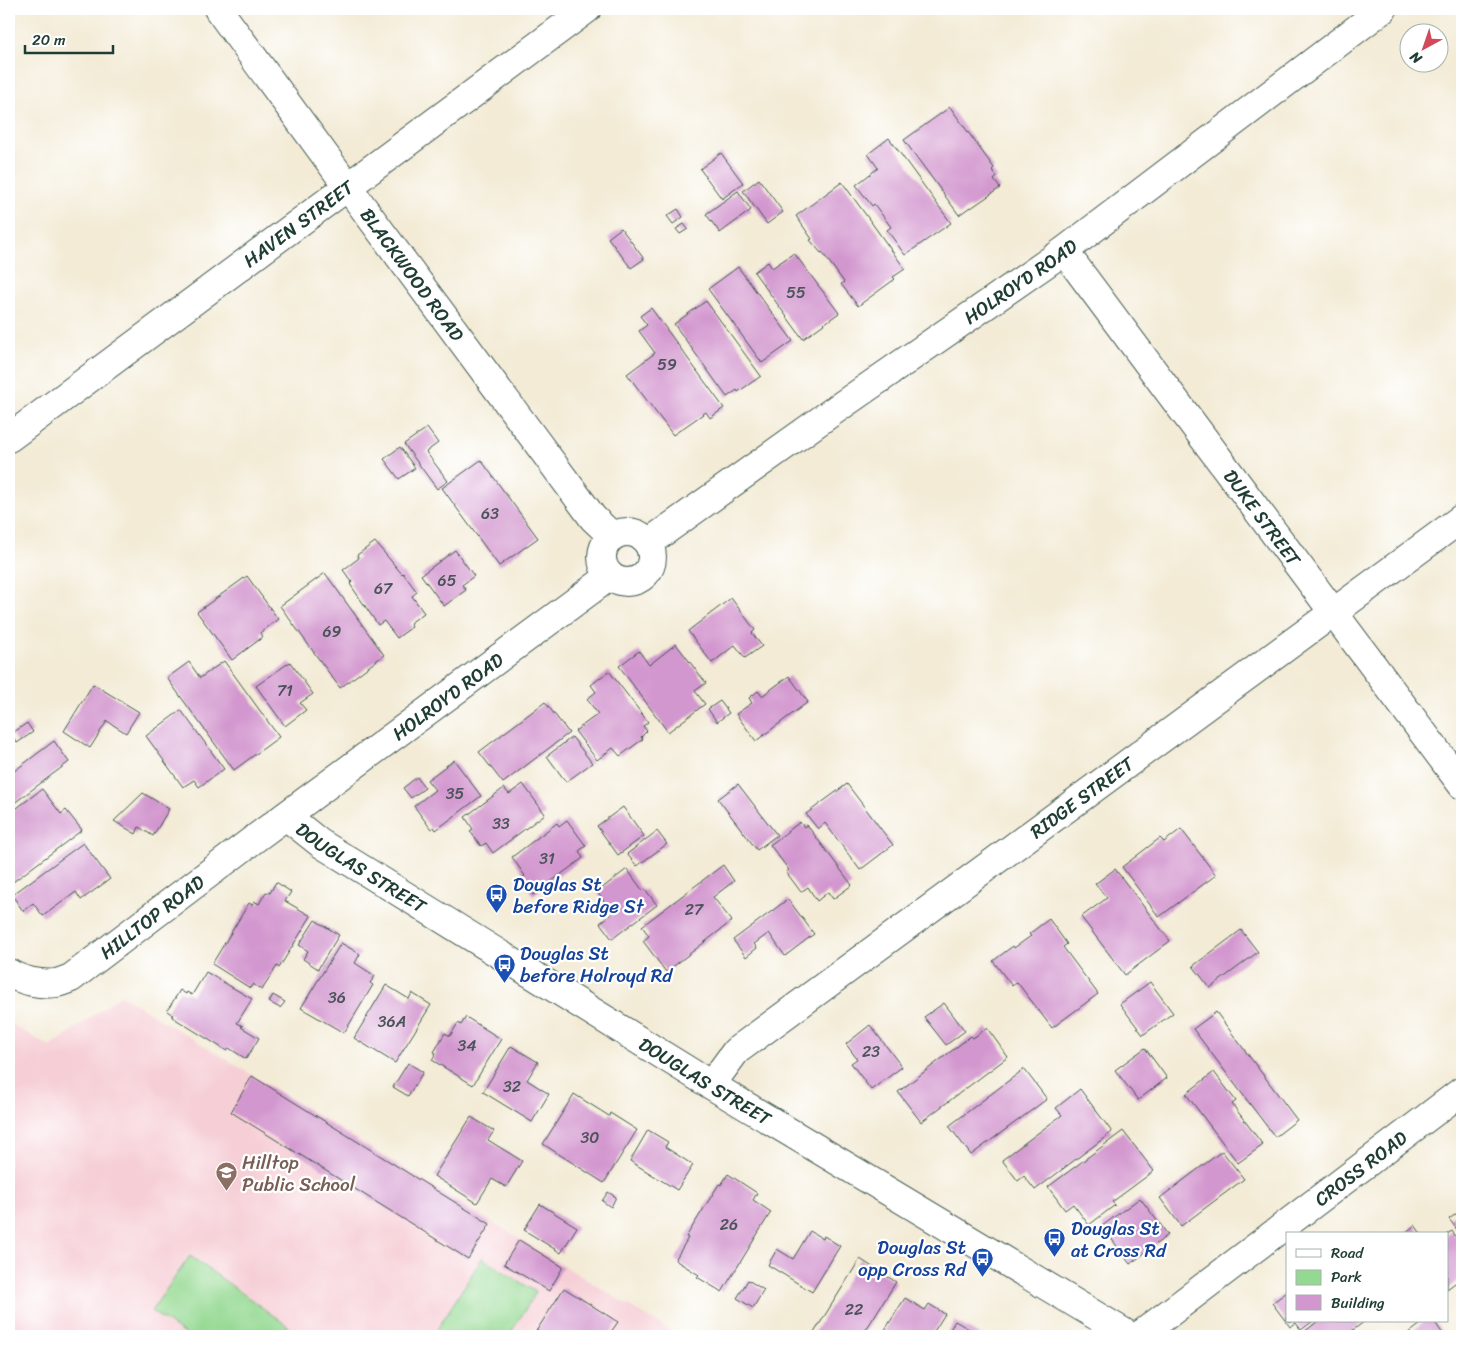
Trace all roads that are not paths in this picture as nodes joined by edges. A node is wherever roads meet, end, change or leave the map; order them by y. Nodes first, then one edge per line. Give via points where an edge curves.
1 (218, 9) edge
2 (587, 9) edge
3 (1383, 9) edge
4 (348, 187) junction
5 (1064, 251) junction
6 (9, 438) edge
7 (1462, 518) edge
8 (612, 536) junction
9 (648, 543) junction
10 (610, 576) junction
11 (1333, 612) junction
12 (1462, 785) edge
13 (286, 816) junction
14 (9, 973) edge
15 (711, 1085) junction
16 (1462, 1091) edge
17 (1130, 1336) edge
18 (1139, 1336) edge

1 - 4 street, BLACKWOOD ROAD
2 - 4 street, HAVEN STREET
3 - 5 street, HOLROYD ROAD
4 - 6 street, HAVEN STREET
4 - 8 street, BLACKWOOD ROAD via 593,518
5 - 9 street, HOLROYD ROAD
5 - 11 street, DUKE STREET
7 - 11 street, RIDGE STREET
8 - 9 street via 632,532
8 - 10 street via 601,556 604,569
9 - 10 street via 652,562 645,575 628,582
10 - 13 street, HOLROYD ROAD
11 - 12 street, DUKE STREET
11 - 15 street, RIDGE STREET via 736,1051
13 - 14 street, HILLTOP ROAD via 71,978 56,983 36,983
13 - 15 street, DOUGLAS STREET via 320,843
15 - 17 street, DOUGLAS STREET
16 - 18 street, CROSS ROAD

